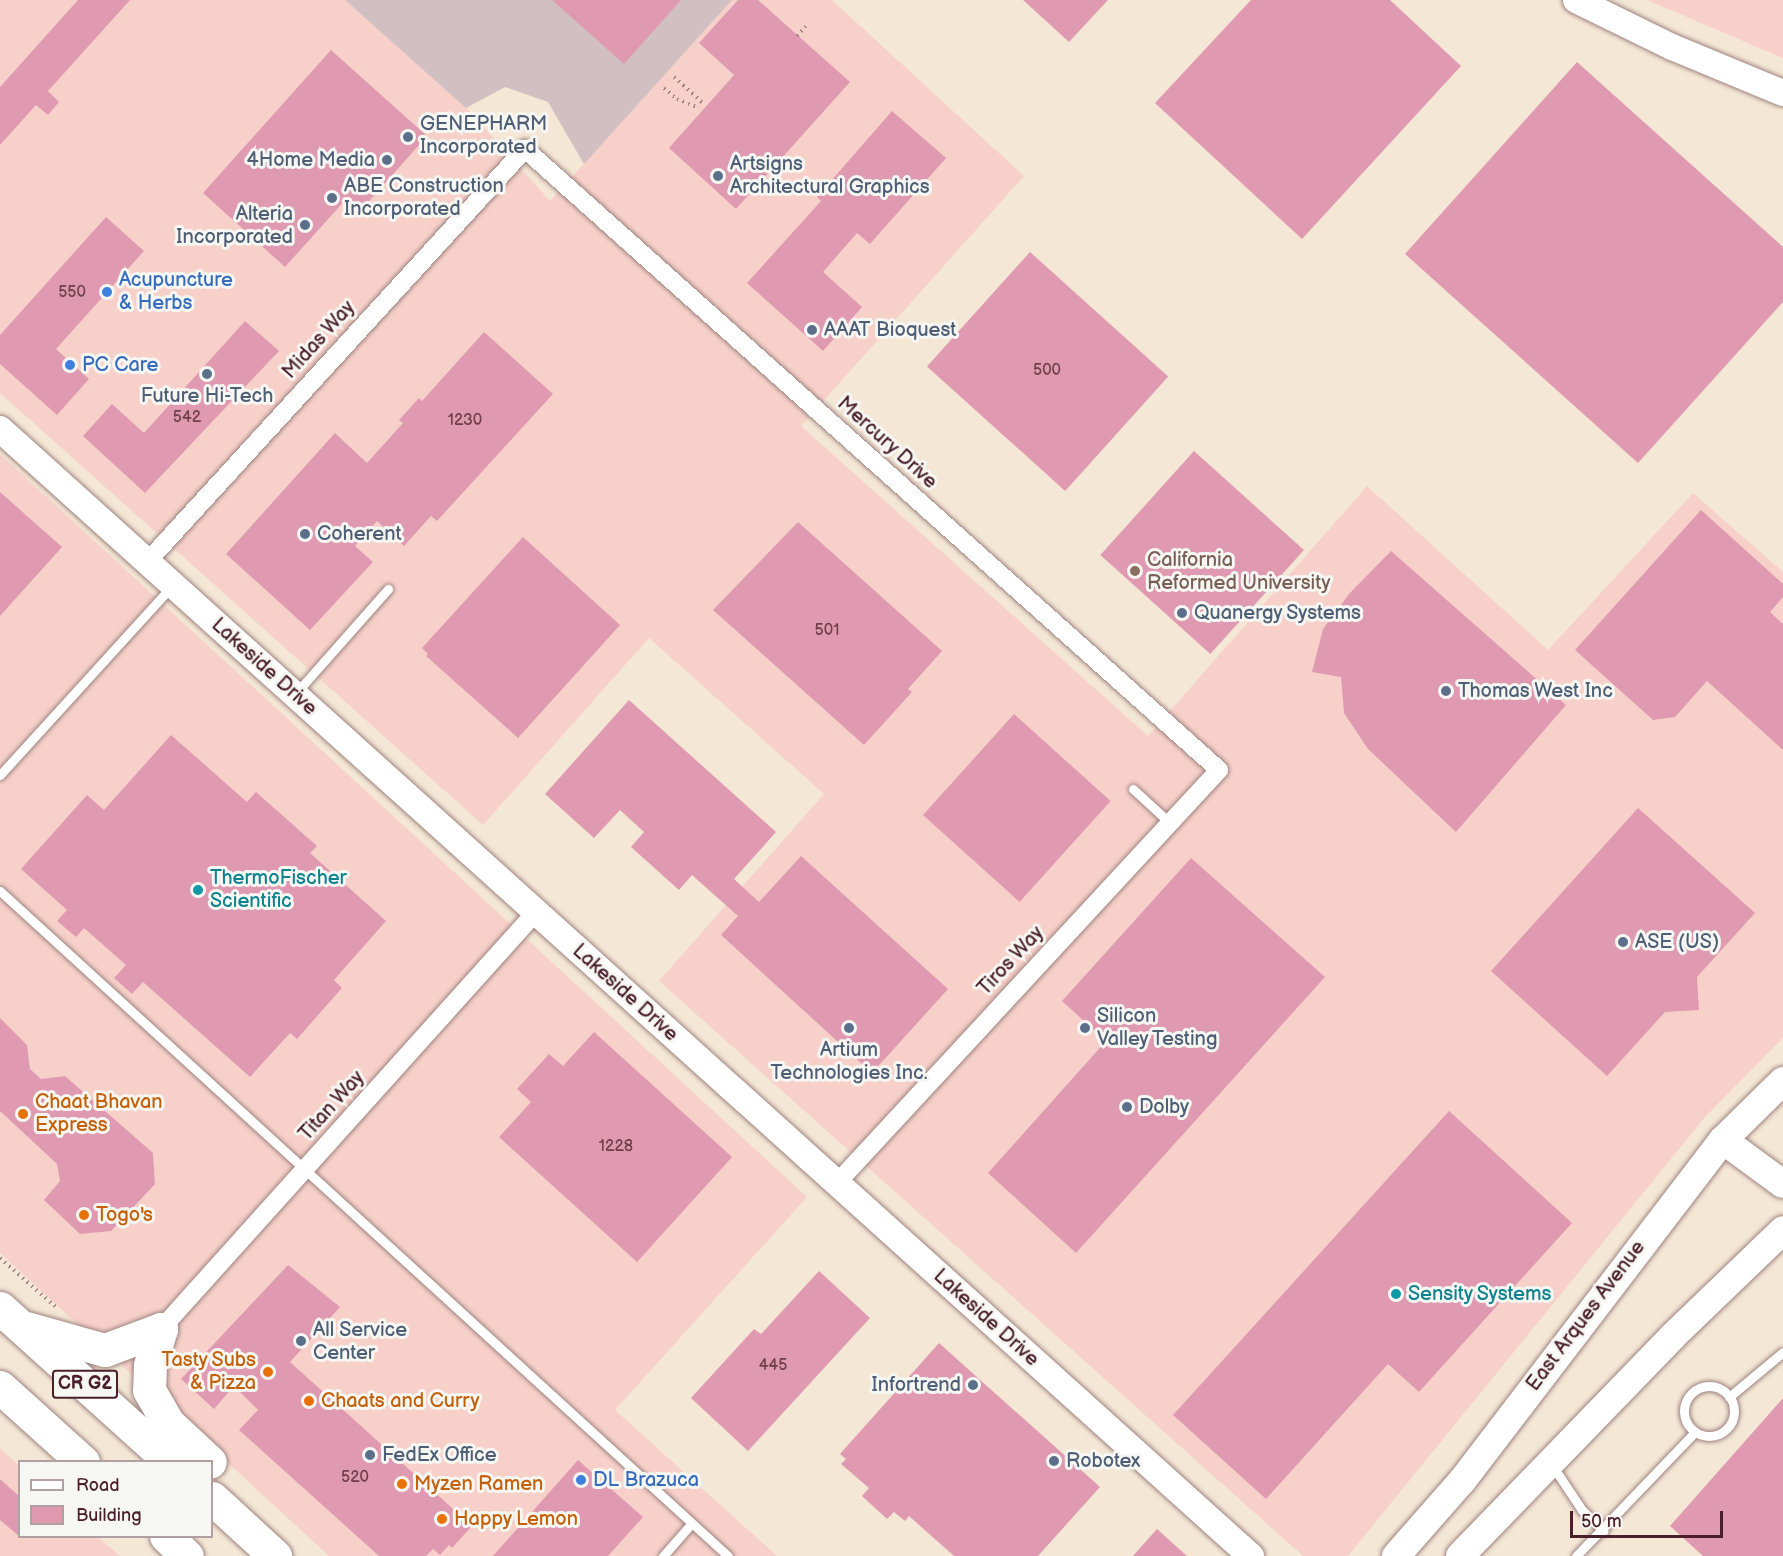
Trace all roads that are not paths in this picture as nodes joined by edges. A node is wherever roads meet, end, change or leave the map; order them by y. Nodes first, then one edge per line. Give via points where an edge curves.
1 (1576, 0) edge
2 (1783, 93) edge
3 (525, 149) joint
4 (0, 429) edge
5 (147, 562) junction
6 (173, 585) junction
7 (388, 589) dead end
8 (295, 694) junction
9 (1219, 770) joint
10 (0, 775) edge
11 (1133, 789) dead end
12 (1170, 823) junction
13 (0, 891) edge
14 (536, 912) junction
15 (1783, 1081) edge
16 (1723, 1140) junction
17 (306, 1168) junction
18 (837, 1183) junction
19 (1783, 1184) edge
20 (1783, 1230) edge
21 (10, 1317) edge
22 (161, 1329) junction
23 (1783, 1352) edge
24 (0, 1387) edge
25 (1729, 1396) junction
26 (1695, 1432) junction
27 (82, 1460) edge
28 (170, 1460) edge
29 (209, 1460) edge
30 (1549, 1462) junction
31 (213, 1464) edge
32 (213, 1499) edge
33 (691, 1524) junction
34 (1604, 1531) junction
35 (249, 1532) junction
36 (168, 1538) edge
37 (188, 1556) edge
38 (275, 1556) edge
39 (663, 1556) edge
40 (728, 1556) edge
41 (1251, 1556) edge
42 (1396, 1556) edge
43 (1460, 1556) edge
44 (1576, 1556) edge

1 - 2 street via 1672,47
3 - 5 street, Midas Way
3 - 9 street, Mercury Drive
4 - 5 street, Lakeside Drive
5 - 6 street, Lakeside Drive
6 - 8 street, Lakeside Drive
6 - 10 lane
7 - 8 lane
8 - 14 street, Lakeside Drive
9 - 12 street, Tiros Way
11 - 12 lane
12 - 18 street, Tiros Way
13 - 17 lane
14 - 17 street, Titan Way
14 - 18 street, Lakeside Drive
15 - 16 main road, East Arques Avenue
16 - 19 main road
16 - 42 main road, East Arques Avenue via 1462,1481
17 - 22 street, Titan Way
17 - 33 lane
18 - 41 street, Lakeside Drive
20 - 30 main road
21 - 22 highway via 105,1350
21 - 28 highway, CR G2
22 - 29 highway via 150,1365 149,1390 168,1423
23 - 25 lane
24 - 27 highway, CR G2
25 - 26 lane via 1733,1413 1726,1428 1711,1436
25 - 26 lane via 1708,1386 1694,1391 1684,1412
26 - 34 lane
30 - 34 lane via 1564,1478 1582,1510
30 - 43 main road
31 - 35 highway via 221,1472
32 - 35 highway
33 - 39 lane
33 - 40 lane
34 - 44 lane
35 - 38 highway
36 - 37 highway

